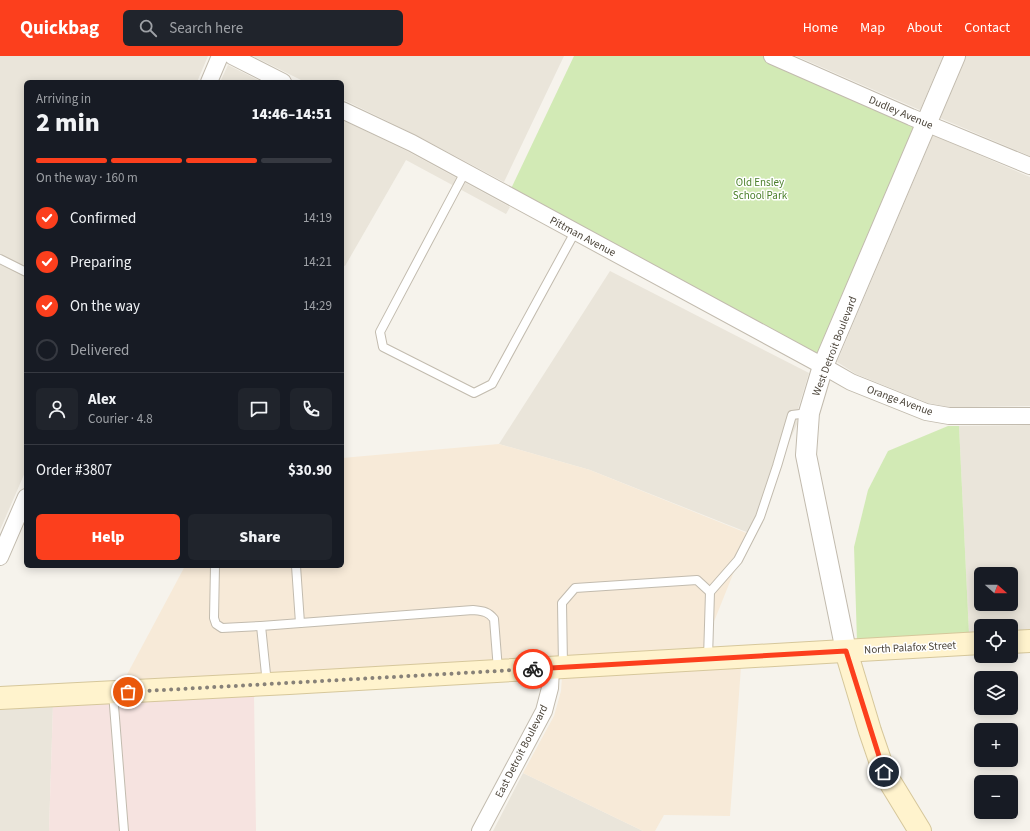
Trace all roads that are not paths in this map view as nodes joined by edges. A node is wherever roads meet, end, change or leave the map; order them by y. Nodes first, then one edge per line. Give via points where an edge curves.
1 (220, 56) edge
2 (232, 56) edge
3 (772, 56) edge
4 (955, 56) edge
5 (209, 80) edge
6 (279, 80) edge
7 (344, 111) edge
8 (926, 123) junction
9 (1030, 166) edge
10 (465, 172) junction
11 (575, 232) junction
12 (0, 259) edge
13 (24, 271) edge
14 (823, 366) junction
15 (809, 413) junction
16 (1030, 416) edge
17 (24, 502) edge
18 (0, 556) edge
19 (215, 568) edge
20 (296, 568) edge
21 (710, 592) junction
22 (300, 623) junction
23 (261, 626) junction
24 (1030, 641) edge
25 (1018, 642) edge
26 (974, 643) edge
27 (846, 651) junction
28 (708, 659) junction
29 (557, 667) junction
30 (498, 671) junction
31 (267, 684) junction
32 (113, 692) junction
33 (0, 698) edge
34 (124, 831) edge
35 (480, 831) edge
36 (920, 831) edge

1 - 5 street
2 - 6 street
3 - 8 street, Dudley Avenue
4 - 8 street, West Detroit Boulevard
7 - 10 street, Pittman Avenue via 412,143
8 - 9 street, Dudley Avenue
8 - 14 street, West Detroit Boulevard
10 - 11 street, Pittman Avenue
10 - 11 lane via 380,332 383,347 474,393 492,384
11 - 14 street, Pittman Avenue
12 - 13 lane
14 - 15 street, West Detroit Boulevard
14 - 16 street, Orange Avenue via 851,382 926,412 956,416
15 - 21 lane via 792,415 760,517 738,560
15 - 27 street, West Detroit Boulevard via 806,455
17 - 18 street
19 - 23 lane via 216,624 222,628
20 - 22 lane
21 - 28 lane
21 - 29 lane via 697,580 575,588 562,603
22 - 23 lane
22 - 30 lane via 484,611 494,619
23 - 31 lane
24 - 25 main road
26 - 27 main road, North Palafox Street
27 - 28 main road, North Palafox Street
27 - 36 main road via 884,772
28 - 29 main road, North Palafox Street
29 - 30 main road, North Palafox Street
29 - 35 street, East Detroit Boulevard via 544,711
30 - 31 main road, North Palafox Street
31 - 32 main road, North Palafox Street
32 - 33 main road, North Palafox Street
32 - 34 lane

